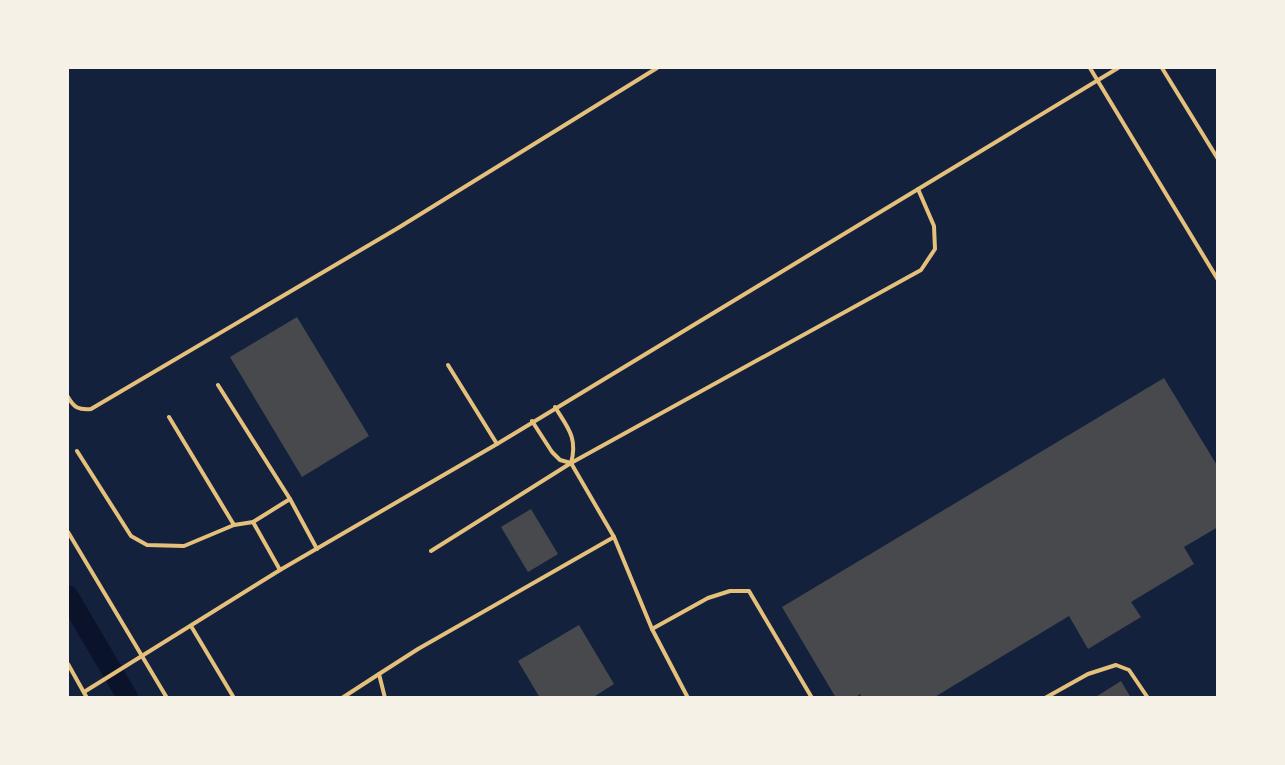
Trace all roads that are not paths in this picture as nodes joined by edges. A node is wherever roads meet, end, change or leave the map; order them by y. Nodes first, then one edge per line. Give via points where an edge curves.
1 (657, 68) edge
2 (1090, 68) edge
3 (1118, 68) edge
4 (1162, 68) edge
5 (1098, 80) junction
6 (1218, 159) edge
7 (918, 189) junction
8 (1218, 280) edge
9 (448, 365) dead end
10 (218, 385) dead end
11 (68, 397) edge
12 (555, 407) junction
13 (169, 417) dead end
14 (532, 421) junction
15 (496, 444) junction
16 (77, 451) dead end
17 (571, 463) junction
18 (290, 499) junction
19 (253, 522) junction
20 (234, 525) junction
21 (68, 532) edge
22 (614, 537) junction
23 (317, 549) junction
24 (431, 551) dead end
25 (280, 570) junction
26 (191, 626) junction
27 (652, 629) junction
28 (143, 658) junction
29 (68, 664) edge
30 (379, 674) junction
31 (84, 692) junction
32 (87, 698) edge
33 (167, 698) edge
34 (234, 698) edge
35 (342, 698) edge
36 (385, 698) edge
37 (688, 698) edge
38 (812, 698) edge
39 (1046, 698) edge
40 (1148, 698) edge

1 - 11 lane via 398,228 90,409 80,410
2 - 5 lane
3 - 5 lane
4 - 6 lane
5 - 7 lane
5 - 8 lane
7 - 12 lane
7 - 17 lane via 934,226 935,249 921,270
9 - 15 lane
10 - 18 lane
12 - 14 lane
12 - 17 lane via 574,441
13 - 20 lane
14 - 15 lane
14 - 17 lane via 552,452 560,460
15 - 23 lane
16 - 20 lane via 131,536 147,545 184,546
17 - 22 lane
17 - 24 lane
18 - 19 lane
18 - 23 lane
19 - 20 lane
19 - 25 lane
21 - 28 lane
22 - 27 lane
22 - 30 lane
23 - 25 lane
25 - 26 lane
26 - 28 lane
26 - 34 lane
27 - 37 lane
27 - 38 lane via 708,598 730,591 749,591
28 - 31 lane
28 - 33 lane
29 - 31 lane
30 - 35 lane
30 - 36 lane
31 - 32 lane
39 - 40 lane via 1088,674 1116,665 1129,670

